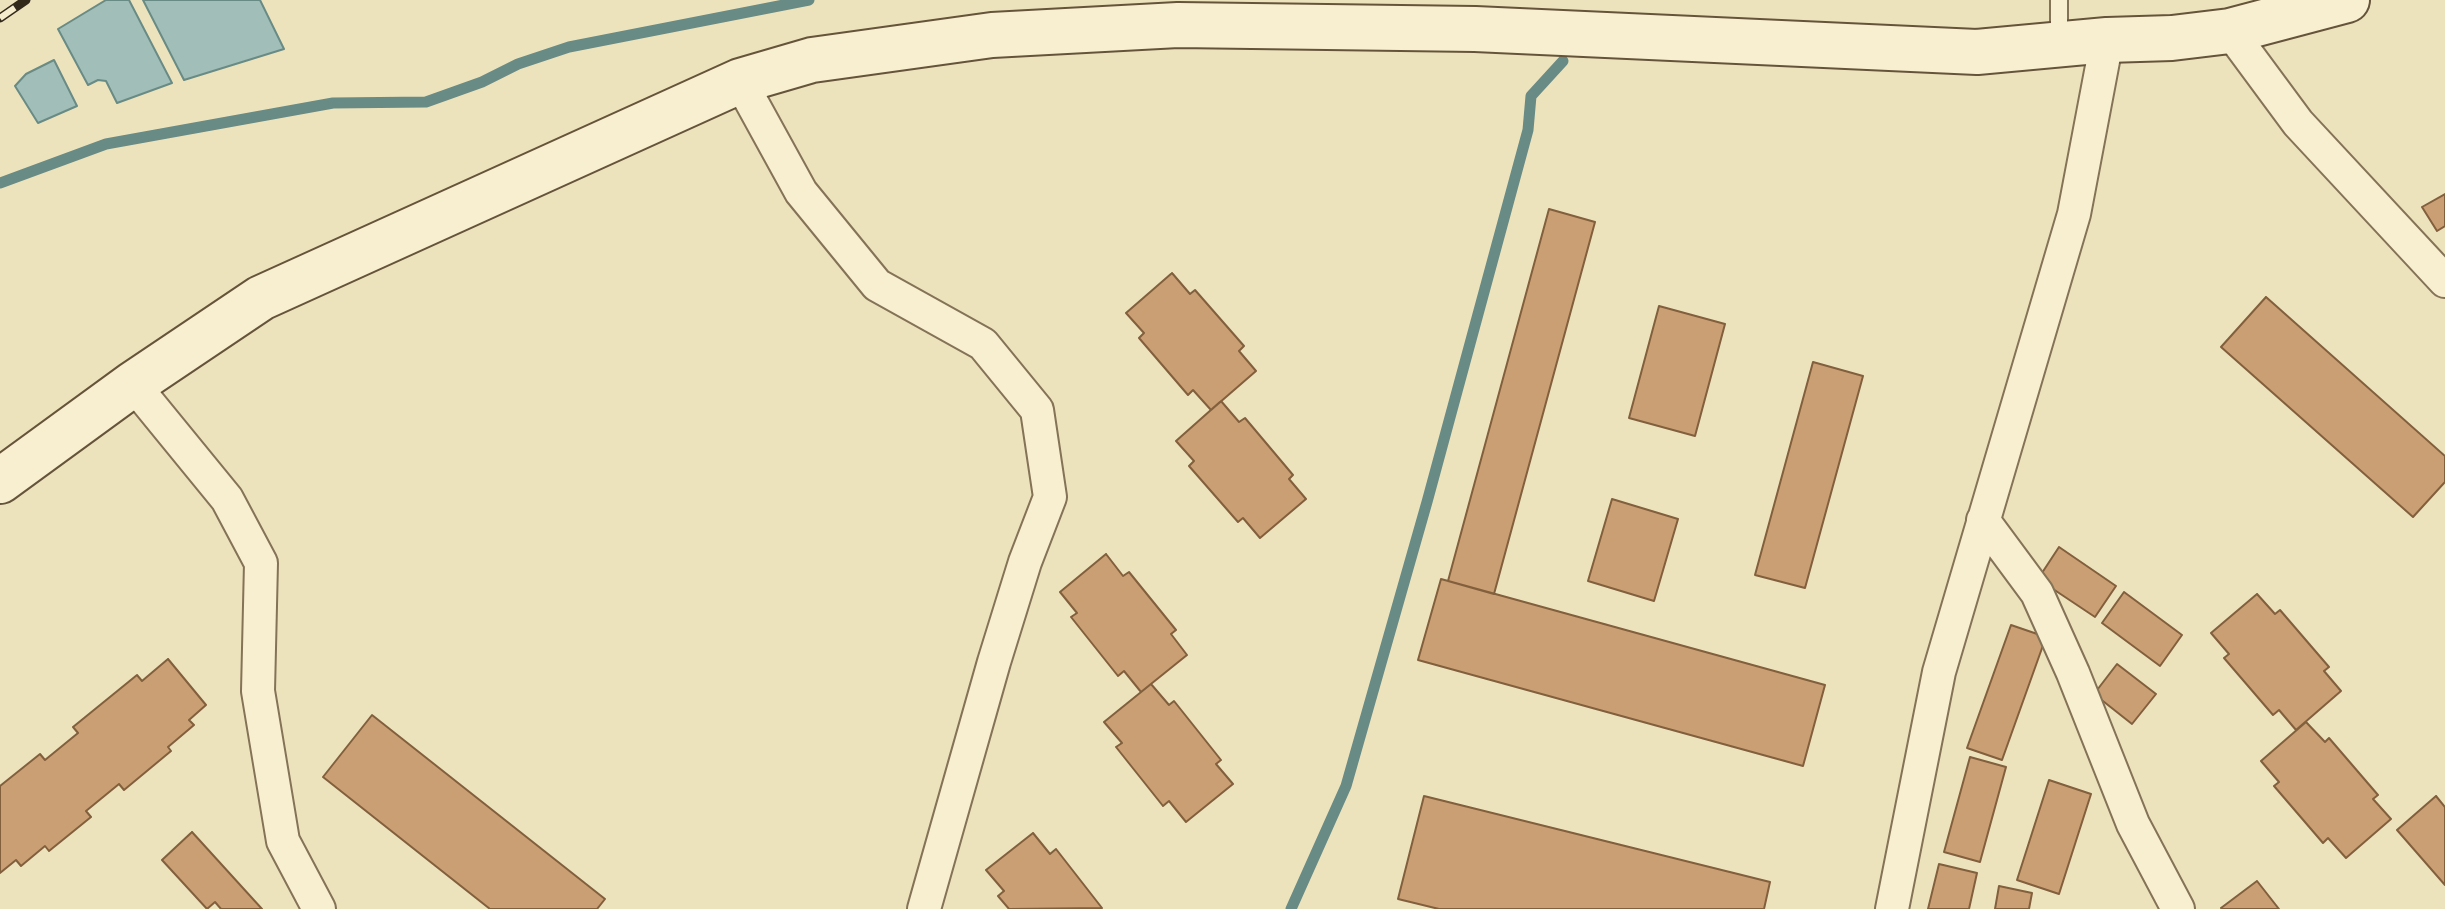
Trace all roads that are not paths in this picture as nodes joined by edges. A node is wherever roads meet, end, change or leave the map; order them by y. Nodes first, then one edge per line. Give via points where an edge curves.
1 (2059, 0) edge
2 (2347, 0) edge
3 (2230, 31) junction
4 (2107, 40) junction
5 (2059, 44) junction
6 (740, 81) junction
7 (2445, 281) edge
8 (133, 384) junction
9 (0, 481) edge
10 (1983, 520) junction
11 (319, 909) edge
12 (924, 909) edge
13 (1892, 909) edge
14 (2178, 909) edge

1 - 5 lane
2 - 3 street
3 - 4 street
3 - 7 street via 2298,123
4 - 5 street
4 - 10 street via 2074,214
5 - 6 street via 1977,52 1475,29 1178,25 992,35 812,60
6 - 8 street via 261,298
6 - 12 street via 801,192 877,285 983,344 1037,410 1050,497 1007,619
8 - 9 street
8 - 11 street via 227,499 261,563 258,691 283,841
10 - 13 street via 1939,672
10 - 14 street via 2037,593 2133,824

